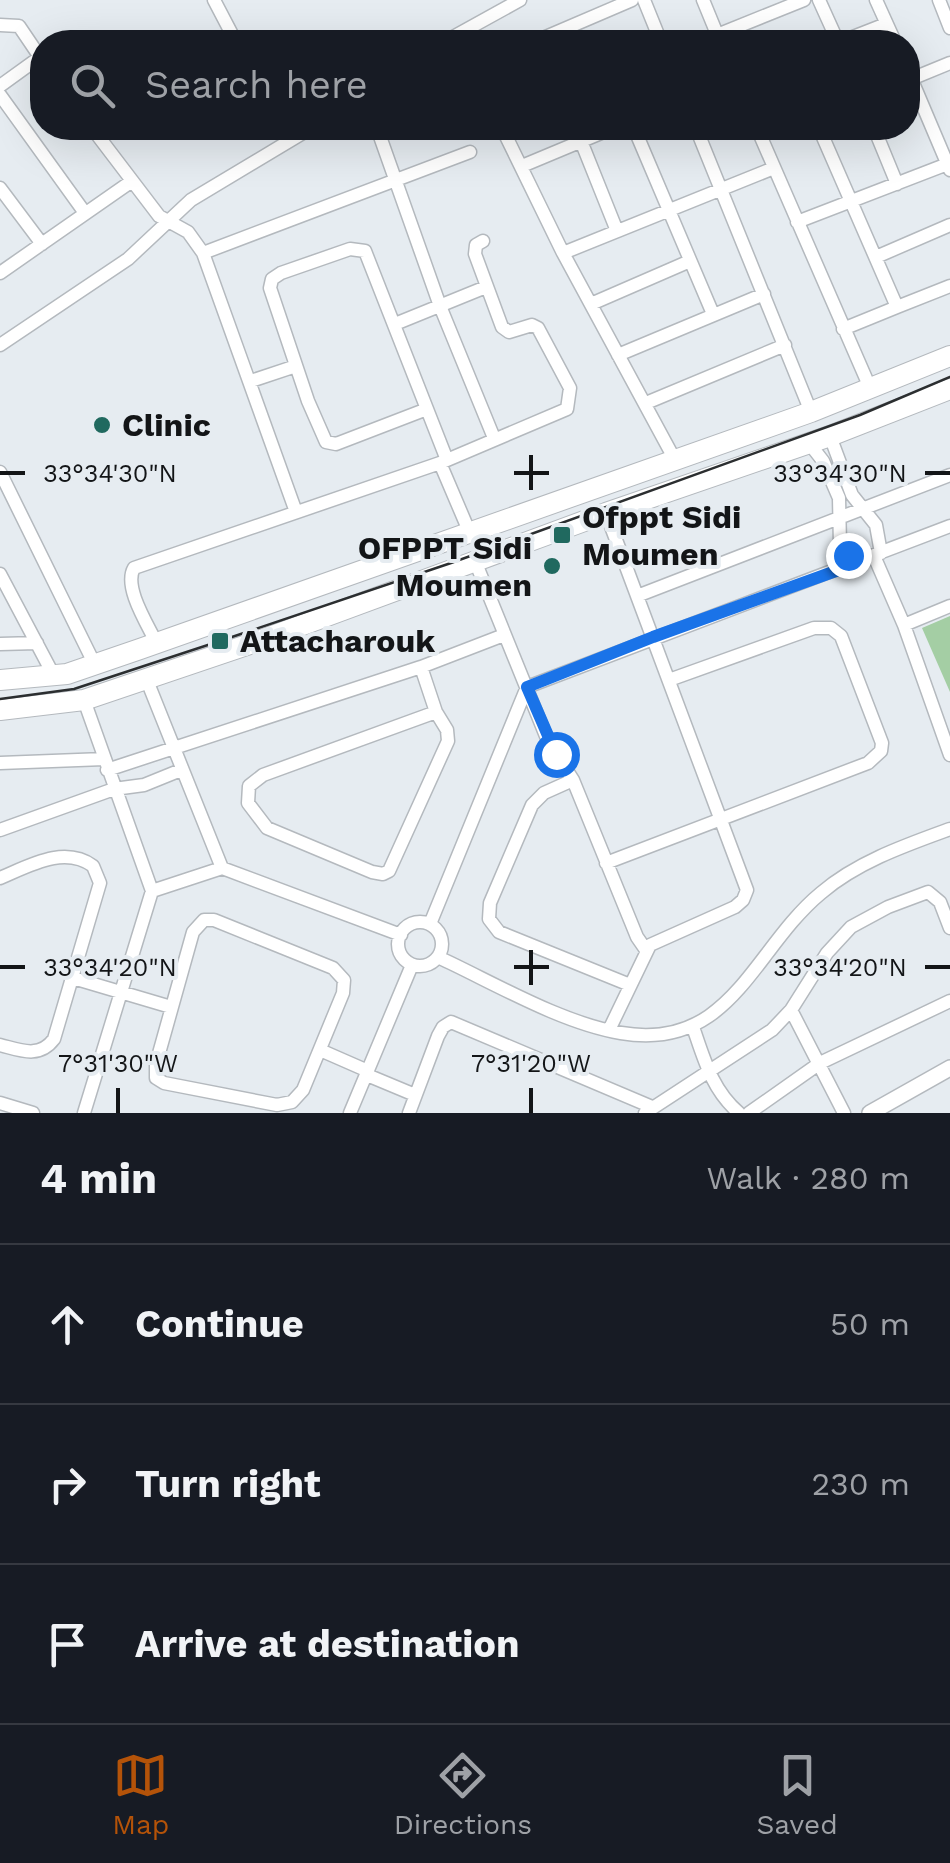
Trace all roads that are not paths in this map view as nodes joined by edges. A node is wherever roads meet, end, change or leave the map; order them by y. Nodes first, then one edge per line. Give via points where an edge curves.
1 (214, 0) edge
2 (520, 0) edge
3 (632, 0) edge
4 (644, 0) edge
5 (704, 0) edge
6 (804, 0) edge
7 (819, 0) edge
8 (876, 0) edge
9 (938, 0) edge
10 (495, 6) edge
11 (886, 24) junction
12 (0, 25) edge
13 (950, 28) edge
14 (230, 30) edge
15 (465, 30) edge
16 (562, 30) edge
17 (657, 30) edge
18 (716, 30) edge
19 (739, 30) edge
20 (833, 30) edge
21 (870, 30) edge
22 (889, 30) edge
23 (30, 42) edge
24 (950, 64) edge
25 (30, 66) edge
26 (920, 72) edge
27 (0, 86) edge
28 (0, 95) edge
29 (920, 100) edge
30 (30, 137) edge
31 (32, 140) edge
32 (101, 140) edge
33 (284, 140) edge
34 (292, 140) edge
35 (383, 140) edge
36 (508, 140) edge
37 (581, 140) joint
38 (639, 140) edge
39 (701, 140) edge
40 (762, 140) edge
41 (823, 140) edge
42 (879, 140) edge
43 (286, 144) junction
44 (470, 152) dead end
45 (522, 166) junction
46 (949, 166) edge
47 (774, 168) junction
48 (398, 180) junction
49 (132, 181) junction
50 (897, 184) junction
51 (0, 188) edge
52 (721, 188) junction
53 (850, 202) junction
54 (668, 210) junction
55 (85, 213) junction
56 (168, 222) junction
57 (798, 222) junction
58 (950, 225) edge
59 (617, 231) junction
60 (483, 241) dead end
61 (42, 244) junction
62 (563, 252) junction
63 (203, 253) junction
64 (876, 257) junction
65 (690, 261) junction
66 (0, 273) edge
67 (950, 286) edge
68 (486, 287) junction
69 (764, 294) junction
70 (591, 304) junction
71 (440, 306) junction
72 (897, 307) junction
73 (713, 314) junction
74 (395, 324) junction
75 (843, 329) junction
76 (0, 345) edge
77 (785, 345) junction
78 (618, 355) junction
79 (950, 356) edge
80 (296, 366) junction
81 (251, 381) junction
82 (950, 389) edge
83 (871, 390) junction
84 (646, 403) junction
85 (427, 410) junction
86 (812, 412) junction
87 (494, 438) junction
88 (819, 439) junction
89 (675, 460) junction
90 (444, 462) junction
91 (0, 472) edge
92 (950, 475) edge
93 (860, 508) junction
94 (296, 512) junction
95 (606, 513) junction
96 (840, 516) junction
97 (950, 526) edge
98 (469, 531) junction
99 (877, 554) junction
100 (475, 561) junction
101 (858, 563) junction
102 (0, 574) edge
103 (637, 596) junction
104 (950, 606) edge
105 (904, 624) junction
106 (504, 636) junction
107 (653, 637) junction
108 (37, 643) junction
109 (0, 644) edge
110 (157, 644) junction
111 (95, 665) junction
112 (421, 666) junction
113 (54, 676) junction
114 (146, 678) junction
115 (0, 680) edge
116 (669, 680) junction
117 (527, 687) junction
118 (84, 700) junction
119 (0, 710) edge
120 (436, 712) junction
121 (173, 747) junction
122 (950, 755) edge
123 (0, 762) edge
124 (106, 765) junction
125 (180, 770) junction
126 (572, 780) junction
127 (114, 788) junction
128 (722, 820) junction
129 (950, 829) edge
130 (0, 830) edge
131 (606, 863) junction
132 (222, 868) junction
133 (0, 878) edge
134 (152, 891) junction
135 (430, 924) junction
136 (950, 928) edge
137 (400, 934) junction
138 (646, 950) junction
139 (438, 957) junction
140 (412, 965) junction
141 (73, 978) junction
142 (630, 985) junction
143 (120, 992) junction
144 (950, 1001) edge
145 (171, 1007) junction
146 (791, 1010) junction
147 (693, 1026) junction
148 (610, 1030) junction
149 (0, 1044) edge
150 (320, 1050) junction
151 (820, 1063) junction
152 (950, 1068) edge
153 (708, 1072) junction
154 (367, 1073) junction
155 (415, 1095) junction
156 (0, 1103) edge
157 (653, 1107) edge
158 (33, 1113) edge
159 (84, 1113) edge
160 (350, 1113) edge
161 (410, 1113) edge
162 (674, 1113) edge
163 (739, 1113) edge
164 (750, 1113) edge
165 (844, 1113) edge
166 (870, 1113) edge

1 - 14 street
2 - 10 street
3 - 16 street
4 - 17 street
5 - 18 street
6 - 19 street
7 - 20 street
8 - 11 street
9 - 13 street
10 - 15 street
11 - 21 street
11 - 22 street
12 - 23 street via 19,26
24 - 26 street
25 - 27 street
28 - 30 street
29 - 46 street
31 - 55 street
32 - 49 street
33 - 43 street
34 - 43 street
35 - 48 street
36 - 45 street
37 - 45 street
37 - 59 street
38 - 54 street
39 - 52 street
40 - 47 street
41 - 53 street
42 - 50 street
43 - 56 street via 191,200
44 - 48 street
45 - 62 street
46 - 50 street
47 - 52 street
47 - 57 street
48 - 63 street
48 - 71 street
49 - 55 street
49 - 56 street
50 - 53 street
51 - 61 street
52 - 54 street
52 - 69 street
53 - 57 street
53 - 64 street
54 - 59 street
54 - 65 street
55 - 61 street
56 - 63 street via 188,232
56 - 76 street via 128,260
57 - 75 street
58 - 64 street
59 - 62 street
60 - 68 street via 475,252
61 - 66 street
62 - 70 street
63 - 81 street
64 - 72 street
65 - 70 street
65 - 73 street
67 - 72 street
68 - 71 street
68 - 87 street via 505,331 538,328 571,393 567,409
69 - 73 street
69 - 77 street
70 - 78 street
71 - 74 street
71 - 87 street
72 - 75 street
73 - 78 street
74 - 80 street via 361,248 280,273 270,284
74 - 85 street
75 - 83 street
77 - 84 street
77 - 86 street
78 - 84 street
79 - 83 main road
80 - 81 street
80 - 85 street via 330,444
81 - 94 street
82 - 88 main road
83 - 86 main road
84 - 89 street
85 - 90 street
86 - 89 main road
87 - 90 street
88 - 93 street
88 - 95 main road
88 - 96 street
89 - 98 main road
90 - 94 street
90 - 98 street
91 - 111 street
92 - 93 street
93 - 96 street
93 - 99 street via 876,525
94 - 110 street via 134,568 132,588
95 - 100 main road
95 - 103 street
96 - 101 street via 840,545
96 - 103 street
97 - 99 street
98 - 110 main road
99 - 101 street
99 - 105 street
100 - 106 street
100 - 114 main road
101 - 107 street
102 - 108 street
103 - 107 street
104 - 105 street
105 - 122 street
106 - 112 street
106 - 117 street
107 - 116 street
107 - 117 street
108 - 109 street
108 - 113 street
110 - 111 main road
111 - 113 main road
112 - 120 street
112 - 121 street
113 - 115 main road
114 - 118 main road
114 - 121 street
116 - 128 street
116 - 128 street via 814,628 831,628 841,636 876,726 882,744 876,759
117 - 126 street
117 - 135 street
118 - 119 main road
118 - 124 street
120 - 120 street via 263,775 249,786 248,803 266,828 386,873 448,744
121 - 124 street
121 - 125 street
123 - 124 street
124 - 127 street
125 - 127 street
125 - 132 street
126 - 131 street
126 - 142 street via 532,805 489,919 500,932
127 - 130 street
127 - 134 street
128 - 131 street
128 - 138 street via 746,880 743,900
129 - 147 street via 835,881 789,923 743,988
131 - 138 street
132 - 134 street
132 - 137 street
133 - 141 street via 57,858 83,860 95,869 99,890
134 - 143 street
135 - 137 street via 413,924
135 - 139 street via 442,938
136 - 146 street via 930,893 860,921 835,942
137 - 140 street via 402,956
138 - 142 street
139 - 140 street
139 - 148 street
140 - 154 street
141 - 143 street
141 - 149 street via 48,1047 29,1052
142 - 148 street
143 - 145 street
143 - 159 street
144 - 151 street
145 - 150 street via 154,1070 161,1082 289,1104 303,1090
145 - 150 street via 194,929 214,920 342,976 345,988
146 - 151 street
146 - 153 street
147 - 148 street via 662,1033
147 - 153 street
150 - 154 street
151 - 164 street
151 - 165 street
152 - 166 street
153 - 157 street
153 - 163 street
154 - 155 street
154 - 160 street
155 - 157 street via 441,1030 453,1022
155 - 161 street
156 - 158 street
157 - 162 street

